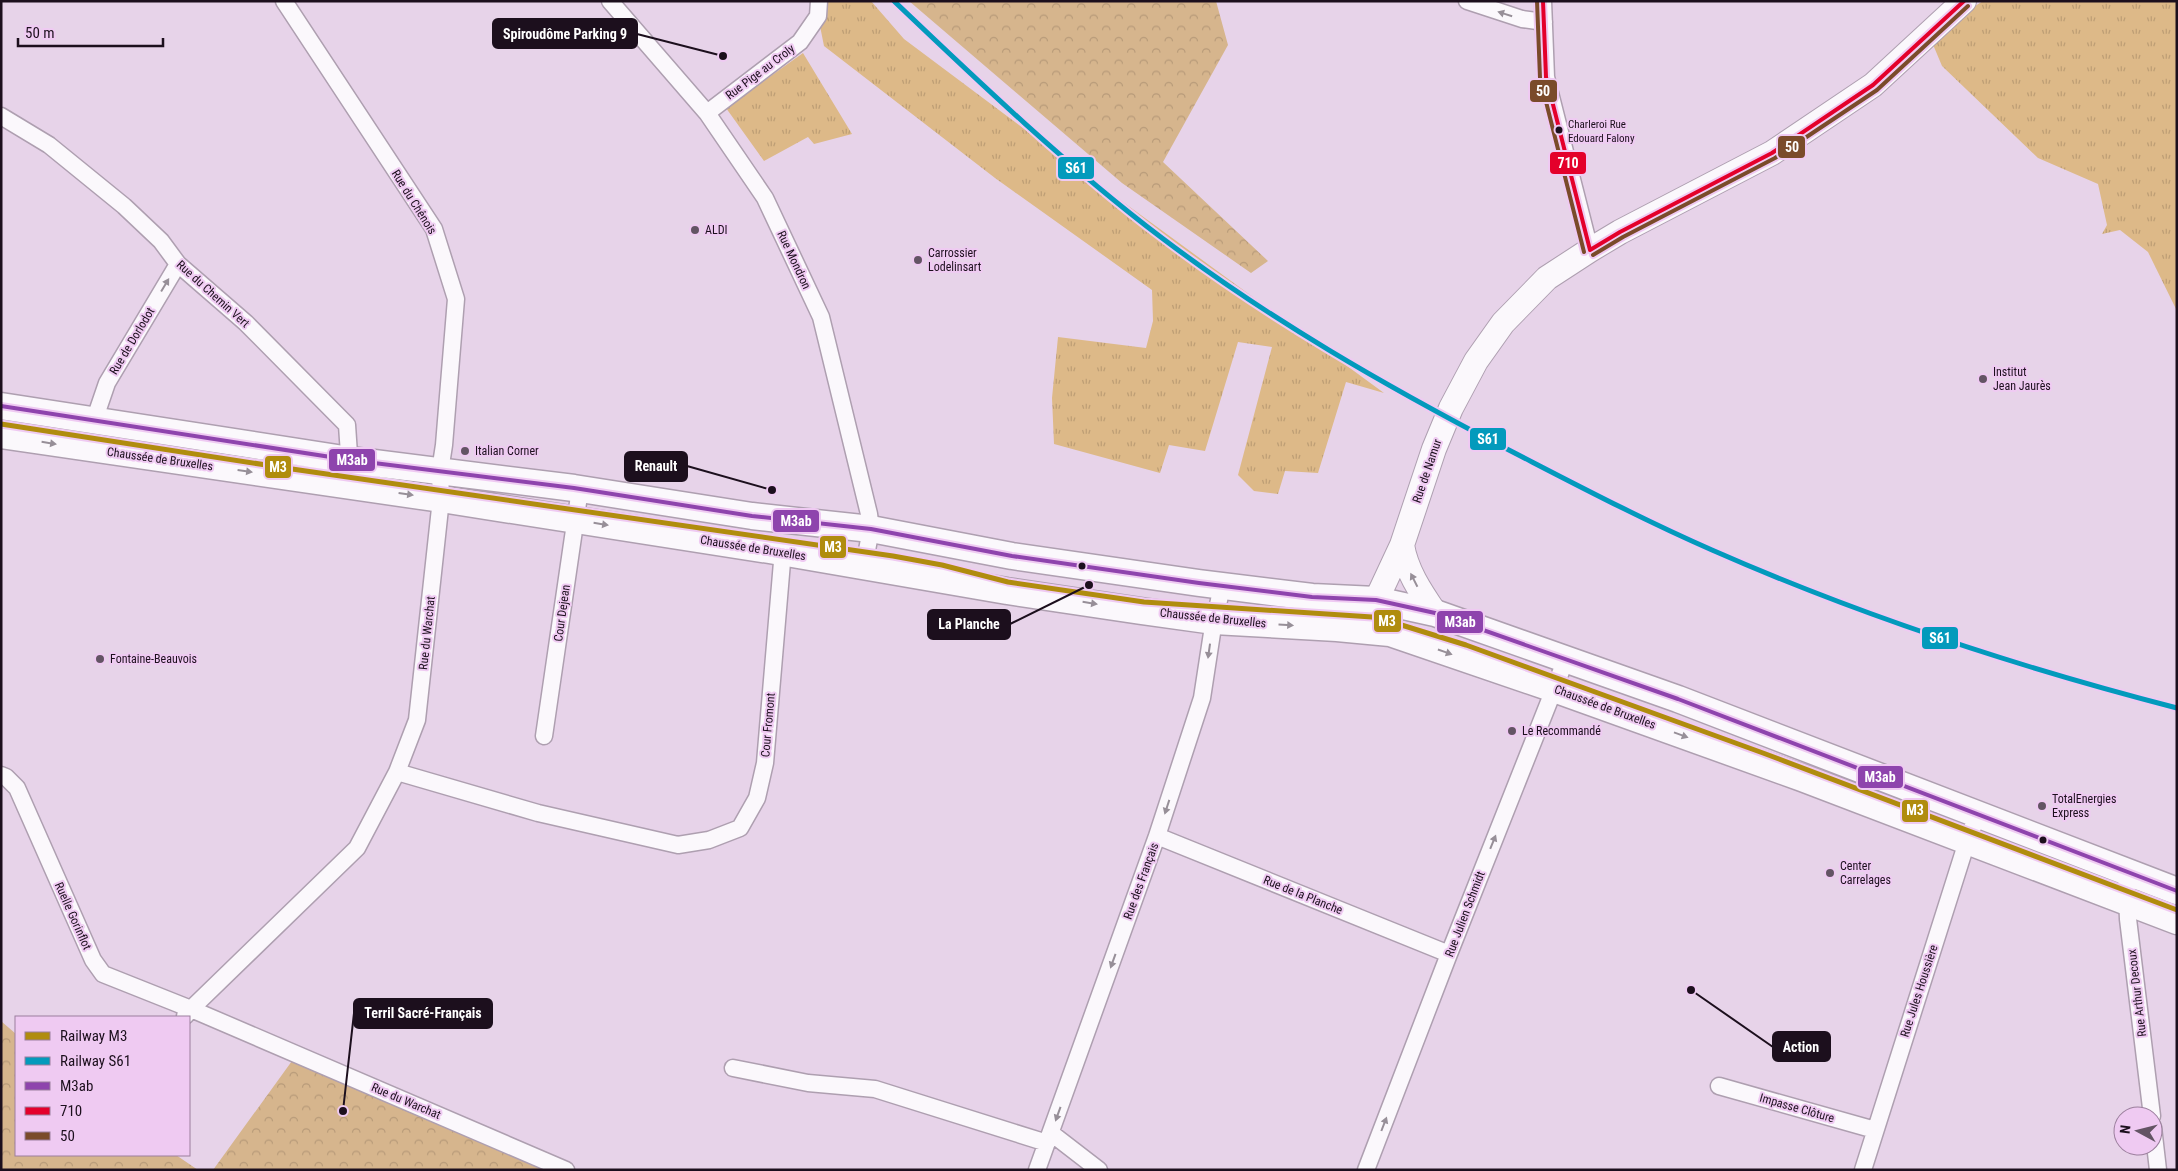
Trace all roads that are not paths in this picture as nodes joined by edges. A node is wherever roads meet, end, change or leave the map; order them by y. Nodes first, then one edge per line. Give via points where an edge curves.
1 (284, 1) edge
2 (610, 1) edge
3 (819, 1) edge
4 (1467, 1) edge
5 (1543, 1) edge
6 (1964, 1) edge
7 (1544, 22) junction
8 (707, 113) junction
9 (1, 116) edge
10 (1590, 250) junction
11 (178, 264) junction
12 (1, 406) edge
13 (94, 420) junction
14 (1, 435) edge
15 (350, 460) junction
16 (351, 486) junction
17 (441, 487) junction
18 (580, 490) junction
19 (575, 520) junction
20 (871, 529) junction
21 (1402, 545) junction
22 (781, 552) junction
23 (864, 566) junction
24 (1222, 586) junction
25 (1376, 600) junction
26 (1434, 613) junction
27 (1214, 621) junction
28 (1371, 631) junction
29 (1566, 659) junction
30 (1554, 689) junction
31 (544, 736) dead end
32 (397, 772) junction
33 (1, 775) edge
34 (1980, 814) junction
35 (1157, 836) junction
36 (1968, 840) junction
37 (2126, 870) junction
38 (2177, 891) edge
39 (2128, 901) junction
40 (2177, 921) edge
41 (1449, 954) junction
42 (187, 1013) edge
43 (733, 1068) dead end
44 (1720, 1086) dead end
45 (2151, 1106) edge
46 (1875, 1130) junction
47 (1049, 1138) junction
48 (2156, 1156) edge
49 (566, 1170) edge
50 (1037, 1170) edge
51 (1099, 1170) edge
52 (1366, 1170) edge
53 (1863, 1170) edge
54 (2158, 1170) edge

1 - 17 street, Rue du Chênois via 434,229 456,299
2 - 8 street, Rue Mondron
3 - 8 street, Rue Pige au Croly via 818,16 800,42
7 -> 4 street via 1522,19
5 - 7 street
6 - 10 main road, Rue de Namur via 1873,85 1772,153
7 - 10 street via 1546,77
8 - 20 street, Rue Mondron via 765,198 821,317
9 - 11 street, Rue du Chemin Vert via 49,145 124,206 161,241
10 - 21 main road, Rue de Namur via 1547,278 1503,323 1476,361 1443,426
13 -> 11 street, Rue de Dorlodot via 107,383
11 - 15 street, Rue du Chemin Vert via 246,324 347,425
12 - 13 main road, Chaussée de Bruxelles
13 - 15 main road, Chaussée de Bruxelles
14 -> 16 main road, Chaussée de Bruxelles
15 - 16 street, Rue du Chemin Vert
15 - 17 main road, Chaussée de Bruxelles
16 -> 17 main road, Chaussée de Bruxelles
17 - 18 main road, Chaussée de Bruxelles
17 - 19 main road, Chaussée de Bruxelles
17 - 32 street, Rue du Warchat via 417,720
18 - 19 street, Cour Dejean
18 - 20 main road, Chaussée de Bruxelles via 752,516
19 -> 22 main road, Chaussée de Bruxelles
19 - 31 street, Cour Dejean
20 - 23 street, Rue Mondron
20 - 24 main road, Chaussée de Bruxelles via 1012,556
21 - 25 main road, Rue de Namur
26 -> 21 main road via 1404,560
22 - 23 main road, Chaussée de Bruxelles
22 - 32 street, Cour Fromont via 765,763 757,798 740,828 709,840 678,845 538,813
23 -> 27 main road, Chaussée de Bruxelles
24 - 25 main road, Chaussée de Bruxelles via 1312,597
24 - 27 street, Rue des Français
25 - 26 main road, Chaussée de Bruxelles
25 - 28 main road, Rue de Namur
26 - 29 main road, Chaussée de Bruxelles
27 -> 28 main road, Chaussée de Bruxelles
27 -> 35 street, Rue des Français via 1202,698
28 -> 30 main road, Chaussée de Bruxelles via 1390,634
29 - 30 street, Rue Julien Schmidt
29 - 34 main road, Chaussée de Bruxelles
30 -> 36 main road, Chaussée de Bruxelles
41 -> 30 street, Rue Julien Schmidt
32 - 42 street, Rue du Warchat via 357,848
33 - 42 street, Ruelle Gorinflot via 17,788 93,960 103,974
34 - 36 street, Rue Jules Houssière
34 - 37 main road, Chaussée de Bruxelles
35 - 41 street, Rue de la Planche
35 -> 47 street, Rue des Français
36 - 39 main road, Chaussée de Bruxelles
36 - 46 street, Rue Jules Houssière
37 - 38 main road, Chaussée de Bruxelles
37 - 39 street, Rue Arthur Decoux
39 - 40 main road, Chaussée de Bruxelles
39 - 45 street, Rue Arthur Decoux
52 -> 41 street, Rue Julien Schmidt
42 - 49 street, Rue du Warchat
43 - 47 street via 808,1083 874,1088
44 - 46 street, Impasse Clôture
46 - 53 street, Rue Jules Houssière
47 - 50 street, Rue des Français
47 - 51 street
48 - 54 street

